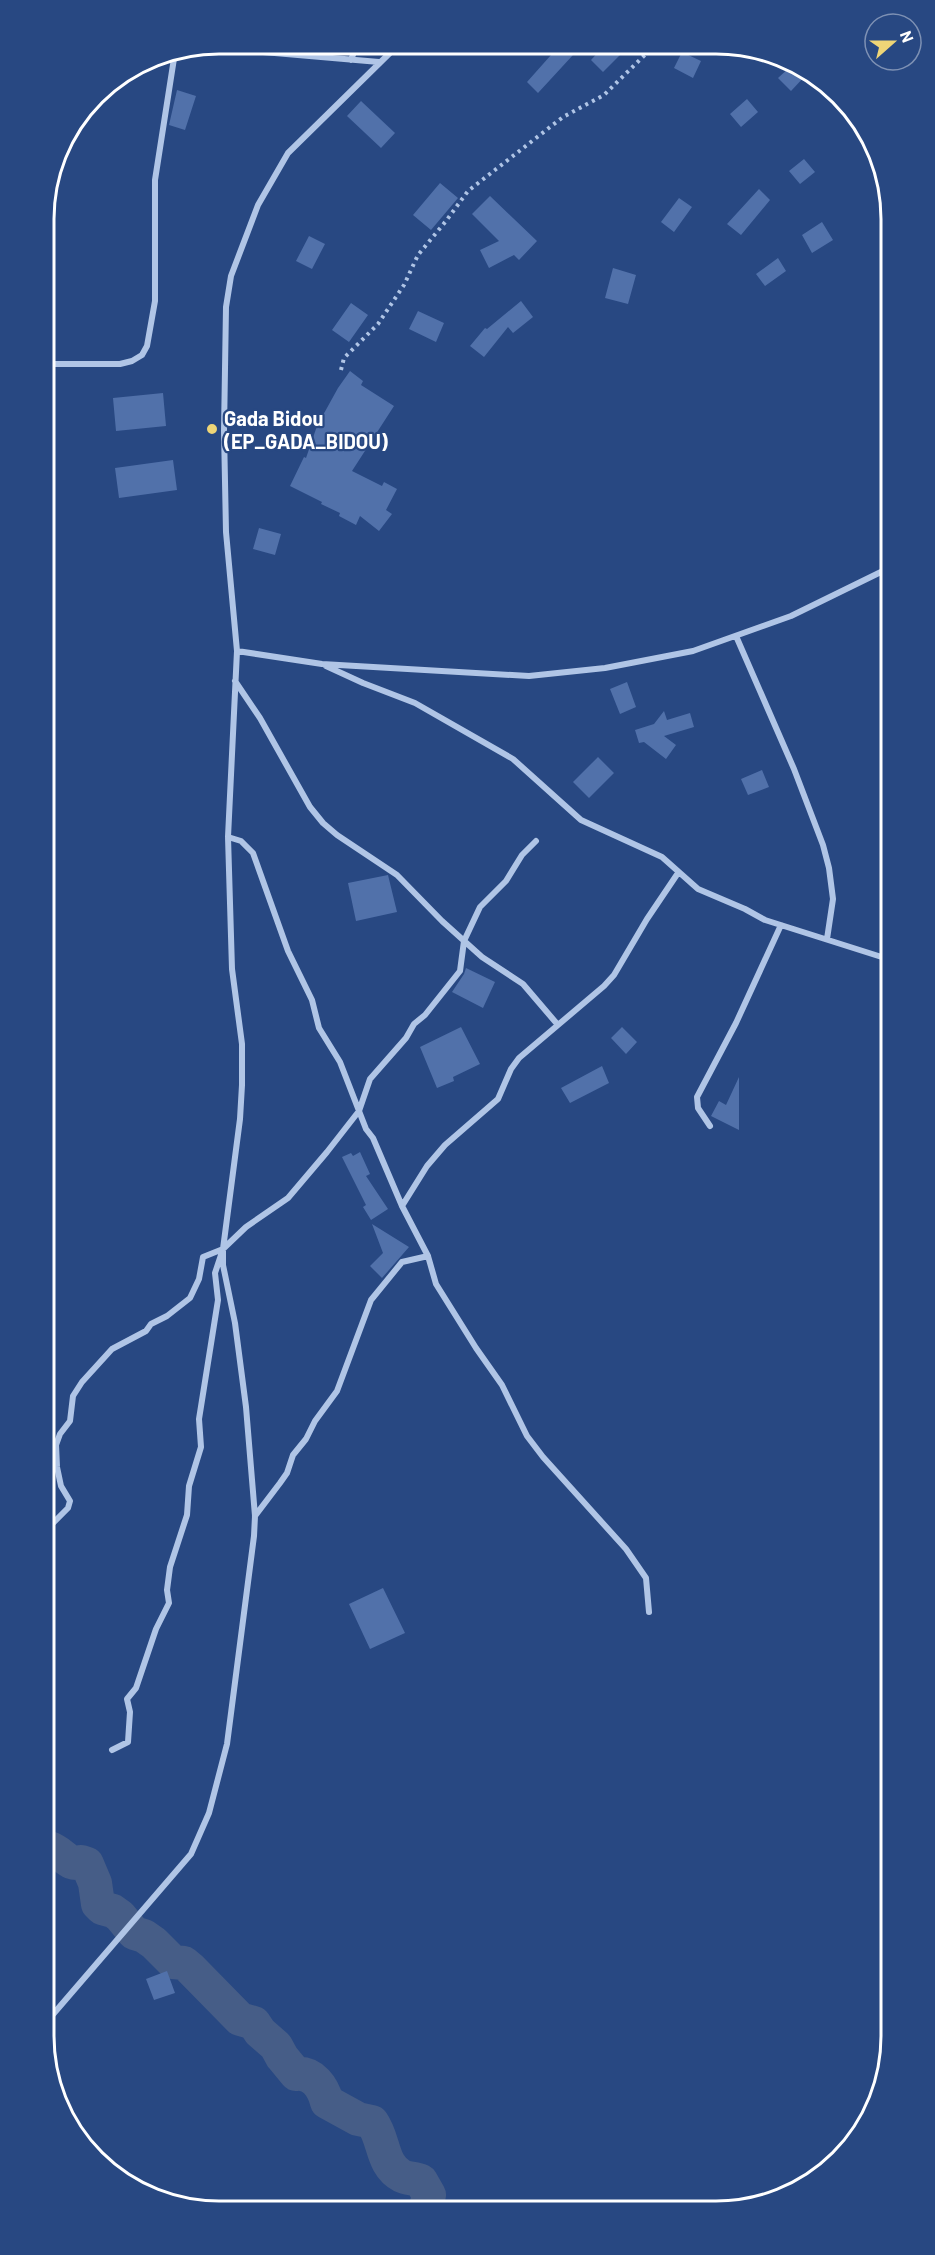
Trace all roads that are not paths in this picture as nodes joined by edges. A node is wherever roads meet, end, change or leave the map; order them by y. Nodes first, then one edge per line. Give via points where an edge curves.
1 (283, 54) edge
2 (353, 54) edge
3 (388, 54) edge
4 (351, 60) junction
5 (174, 61) edge
6 (379, 62) junction
7 (54, 364) edge
8 (881, 573) edge
9 (736, 636) junction
10 (237, 651) junction
11 (322, 664) junction
12 (235, 680) junction
13 (228, 837) junction
14 (536, 841) dead end
15 (678, 873) junction
16 (781, 925) junction
17 (827, 939) junction
18 (464, 941) junction
19 (881, 957) edge
20 (558, 1025) junction
21 (359, 1111) junction
22 (710, 1126) dead end
23 (402, 1206) junction
24 (223, 1249) junction
25 (428, 1256) junction
26 (255, 1516) junction
27 (54, 1522) edge
28 (650, 1612) dead end
29 (112, 1750) dead end
30 (54, 2013) edge

1 - 4 street
2 - 4 street
3 - 6 street
4 - 6 street
5 - 7 street via 155,180 156,292 147,346 141,355 120,364
6 - 10 street via 288,153 258,205 231,276 226,307 224,431 226,532
8 - 9 street via 791,616
9 - 11 street via 693,651 616,666 529,676
9 - 17 street via 823,844 833,899
10 - 11 street
10 - 12 street
11 - 15 street via 415,703 513,759 581,820 662,857
12 - 13 street
12 - 18 street via 323,824 397,875
13 - 21 street via 248,845 253,853 288,951 312,1000 319,1028 340,1062
13 - 24 street via 232,969 242,1044 242,1085
14 - 18 street via 506,881 480,907
15 - 16 street via 698,889
15 - 20 street via 614,975
16 - 17 street
16 - 22 street via 698,1097 698,1108
17 - 19 street
18 - 20 street via 523,984
18 - 21 street via 460,971 370,1079
20 - 23 street via 519,1058 498,1099 426,1166
21 - 23 street
21 - 24 street via 288,1198 246,1227
23 - 25 street
24 - 26 street via 246,1407
24 - 27 street via 203,1257 190,1298 146,1331 112,1349 73,1396 70,1421 56,1445 61,1486 70,1501
24 - 29 street via 215,1273 218,1300 199,1419 201,1447 189,1486 188,1515 170,1567 169,1603 136,1688 127,1699 128,1742
25 - 26 street via 402,1262 371,1300 337,1391 293,1455 287,1473
25 - 28 street via 436,1284 502,1385 527,1436 626,1549 646,1578
26 - 30 street via 227,1744 209,1813 191,1854

